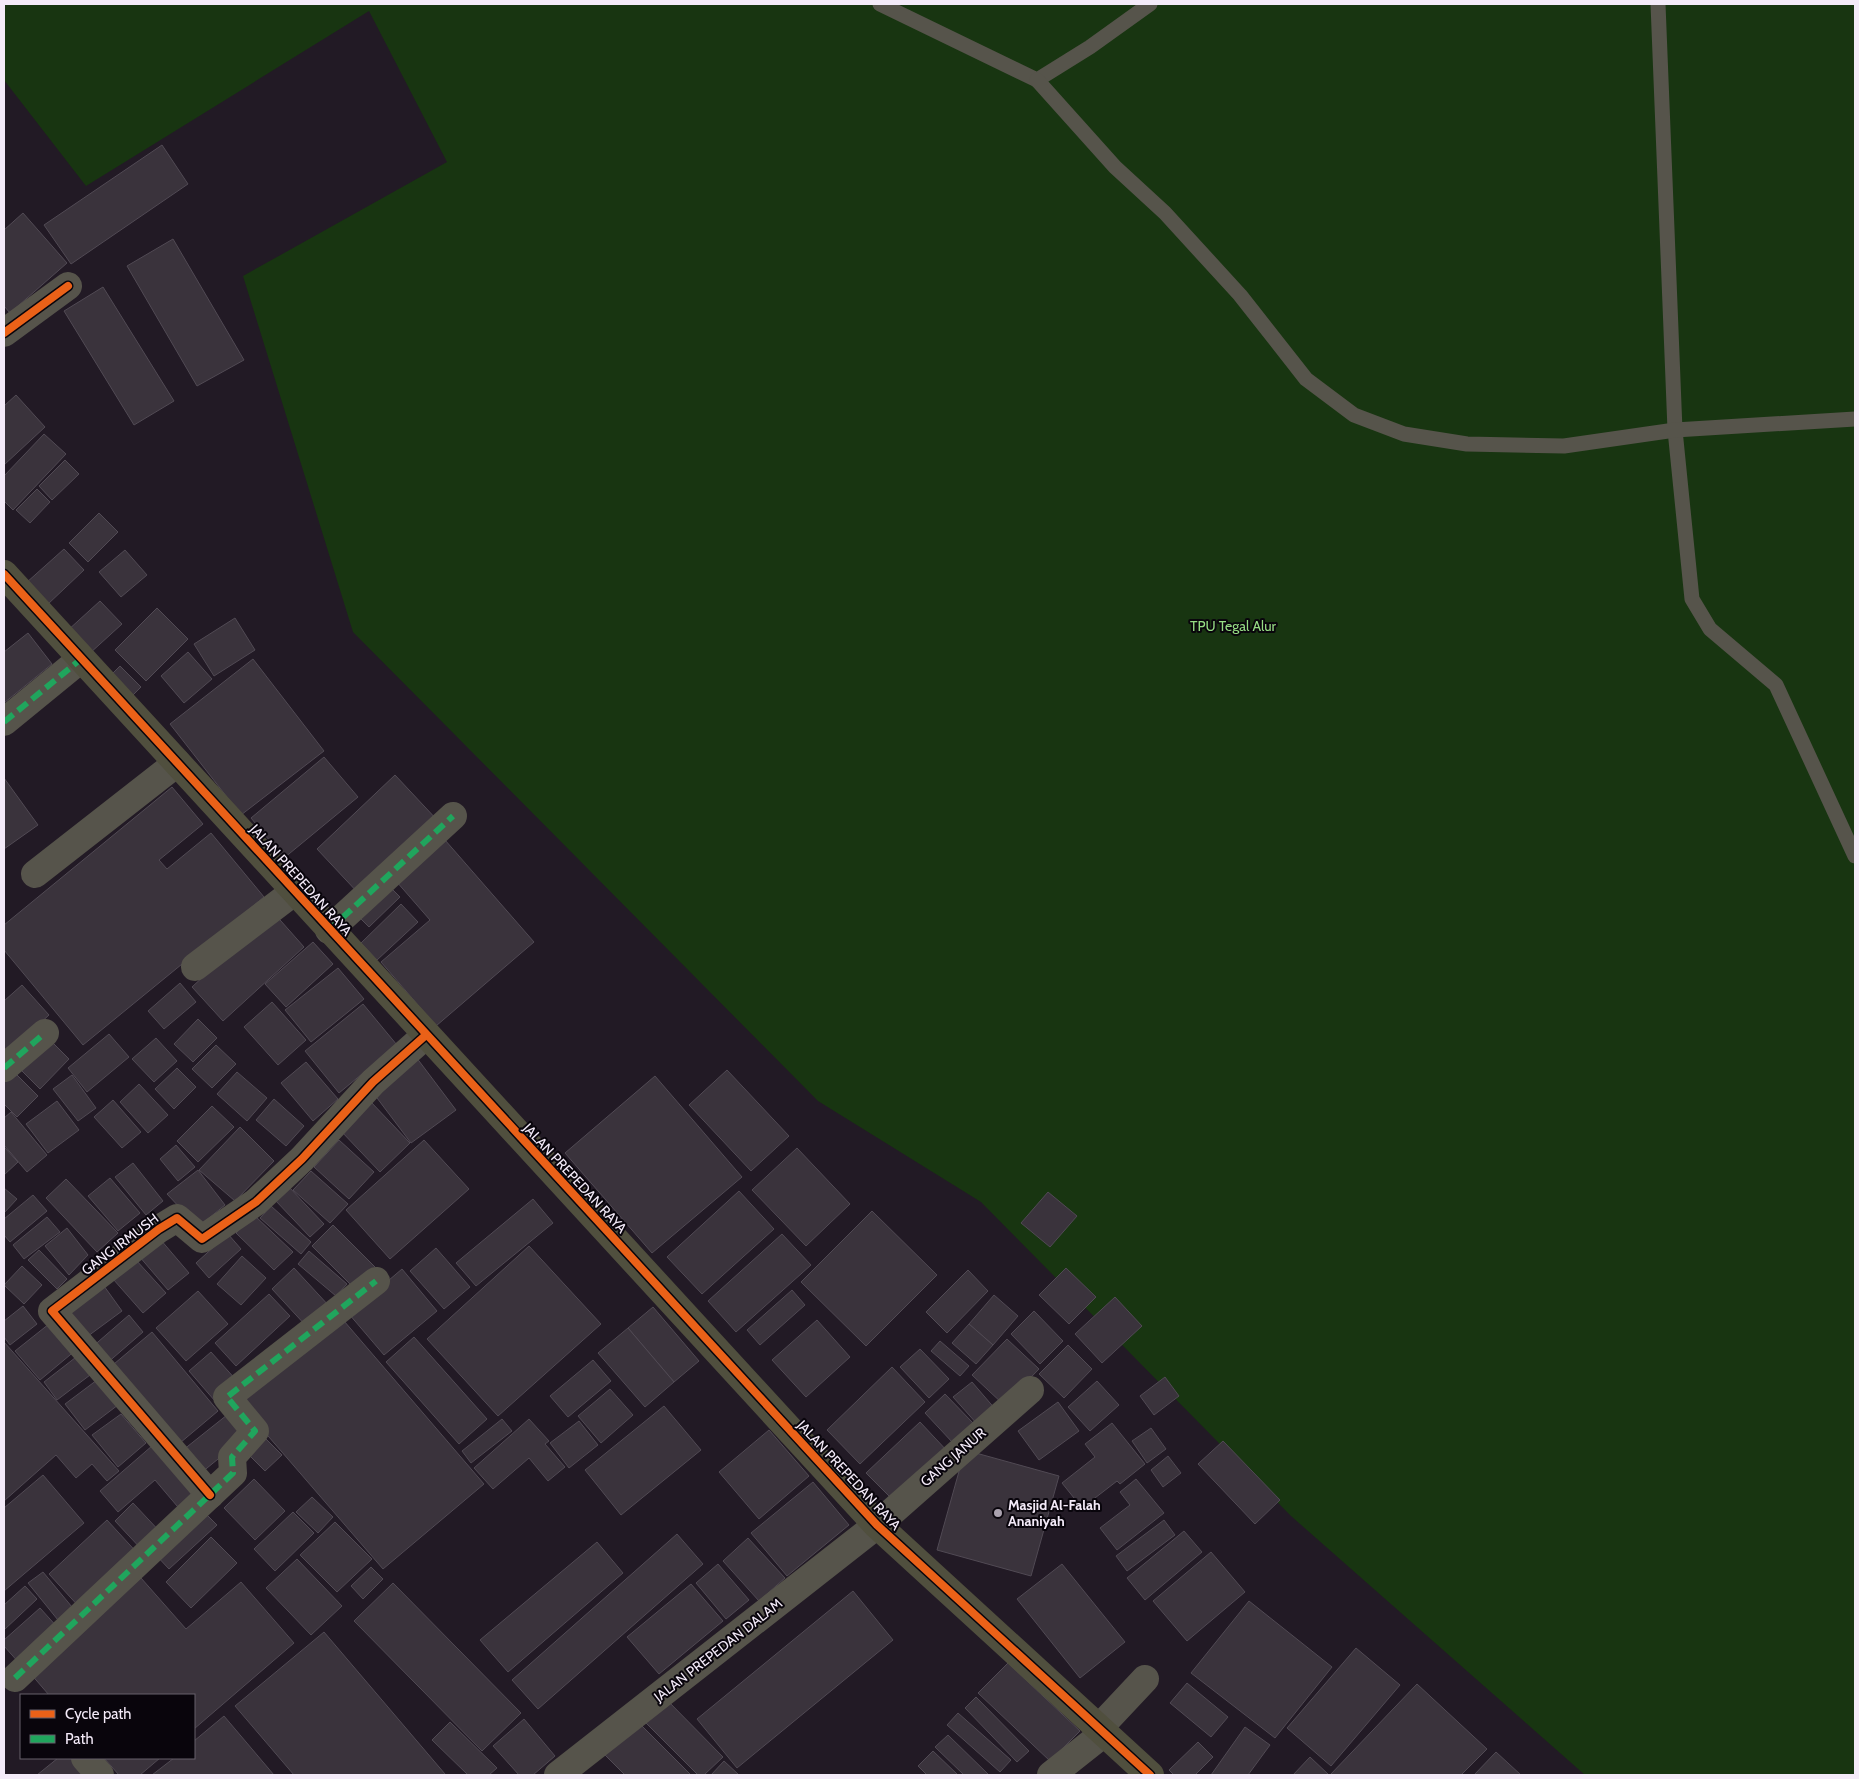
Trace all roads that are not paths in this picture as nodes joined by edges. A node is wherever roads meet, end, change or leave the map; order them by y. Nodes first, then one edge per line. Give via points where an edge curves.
1 (880, 4) edge
2 (1150, 4) edge
3 (1658, 4) edge
4 (1037, 80) junction
5 (68, 286) dead end
6 (4, 333) edge
7 (1855, 420) edge
8 (1675, 430) junction
9 (4, 574) edge
10 (82, 658) junction
11 (4, 722) edge
12 (177, 763) junction
13 (454, 816) dead end
14 (1855, 856) edge
15 (35, 874) dead end
16 (295, 891) junction
17 (329, 930) junction
18 (195, 967) dead end
19 (46, 1033) dead end
20 (426, 1035) junction
21 (4, 1068) edge
22 (376, 1281) dead end
23 (1030, 1390) dead end
24 (210, 1495) junction
25 (877, 1525) junction
26 (1145, 1679) dead end
27 (16, 1680) edge
28 (1102, 1731) junction
29 (86, 1759) edge
30 (100, 1775) edge
31 (558, 1775) edge
32 (1051, 1775) edge
33 (1150, 1775) edge

1 - 4 lane
2 - 4 lane
3 - 8 lane
4 - 8 lane via 1115,167 1165,213 1240,295 1306,379 1354,416 1404,434 1466,444 1564,446
5 - 6 street
7 - 8 lane
8 - 14 lane via 1692,599 1710,629 1776,685
9 - 10 street, JALAN PREPEDAN RAYA
10 - 11 street
10 - 12 street, JALAN PREPEDAN RAYA
12 - 15 street
12 - 16 street, JALAN PREPEDAN RAYA
13 - 17 street
16 - 17 street, JALAN PREPEDAN RAYA
16 - 18 street
17 - 20 street, JALAN PREPEDAN RAYA
19 - 21 street
20 - 24 street, GANG IRMUSH via 373,1082 302,1159 256,1202 202,1239 178,1218 52,1311
20 - 25 street, JALAN PREPEDAN RAYA
22 - 24 street via 227,1397 255,1431 232,1457 233,1473
23 - 25 street, GANG JANUR
24 - 27 street
25 - 28 street, JALAN PREPEDAN RAYA
25 - 31 street, JALAN PREPEDAN DALAM
26 - 28 street
28 - 32 street
28 - 33 street, JALAN PREPEDAN RAYA
29 - 30 street

